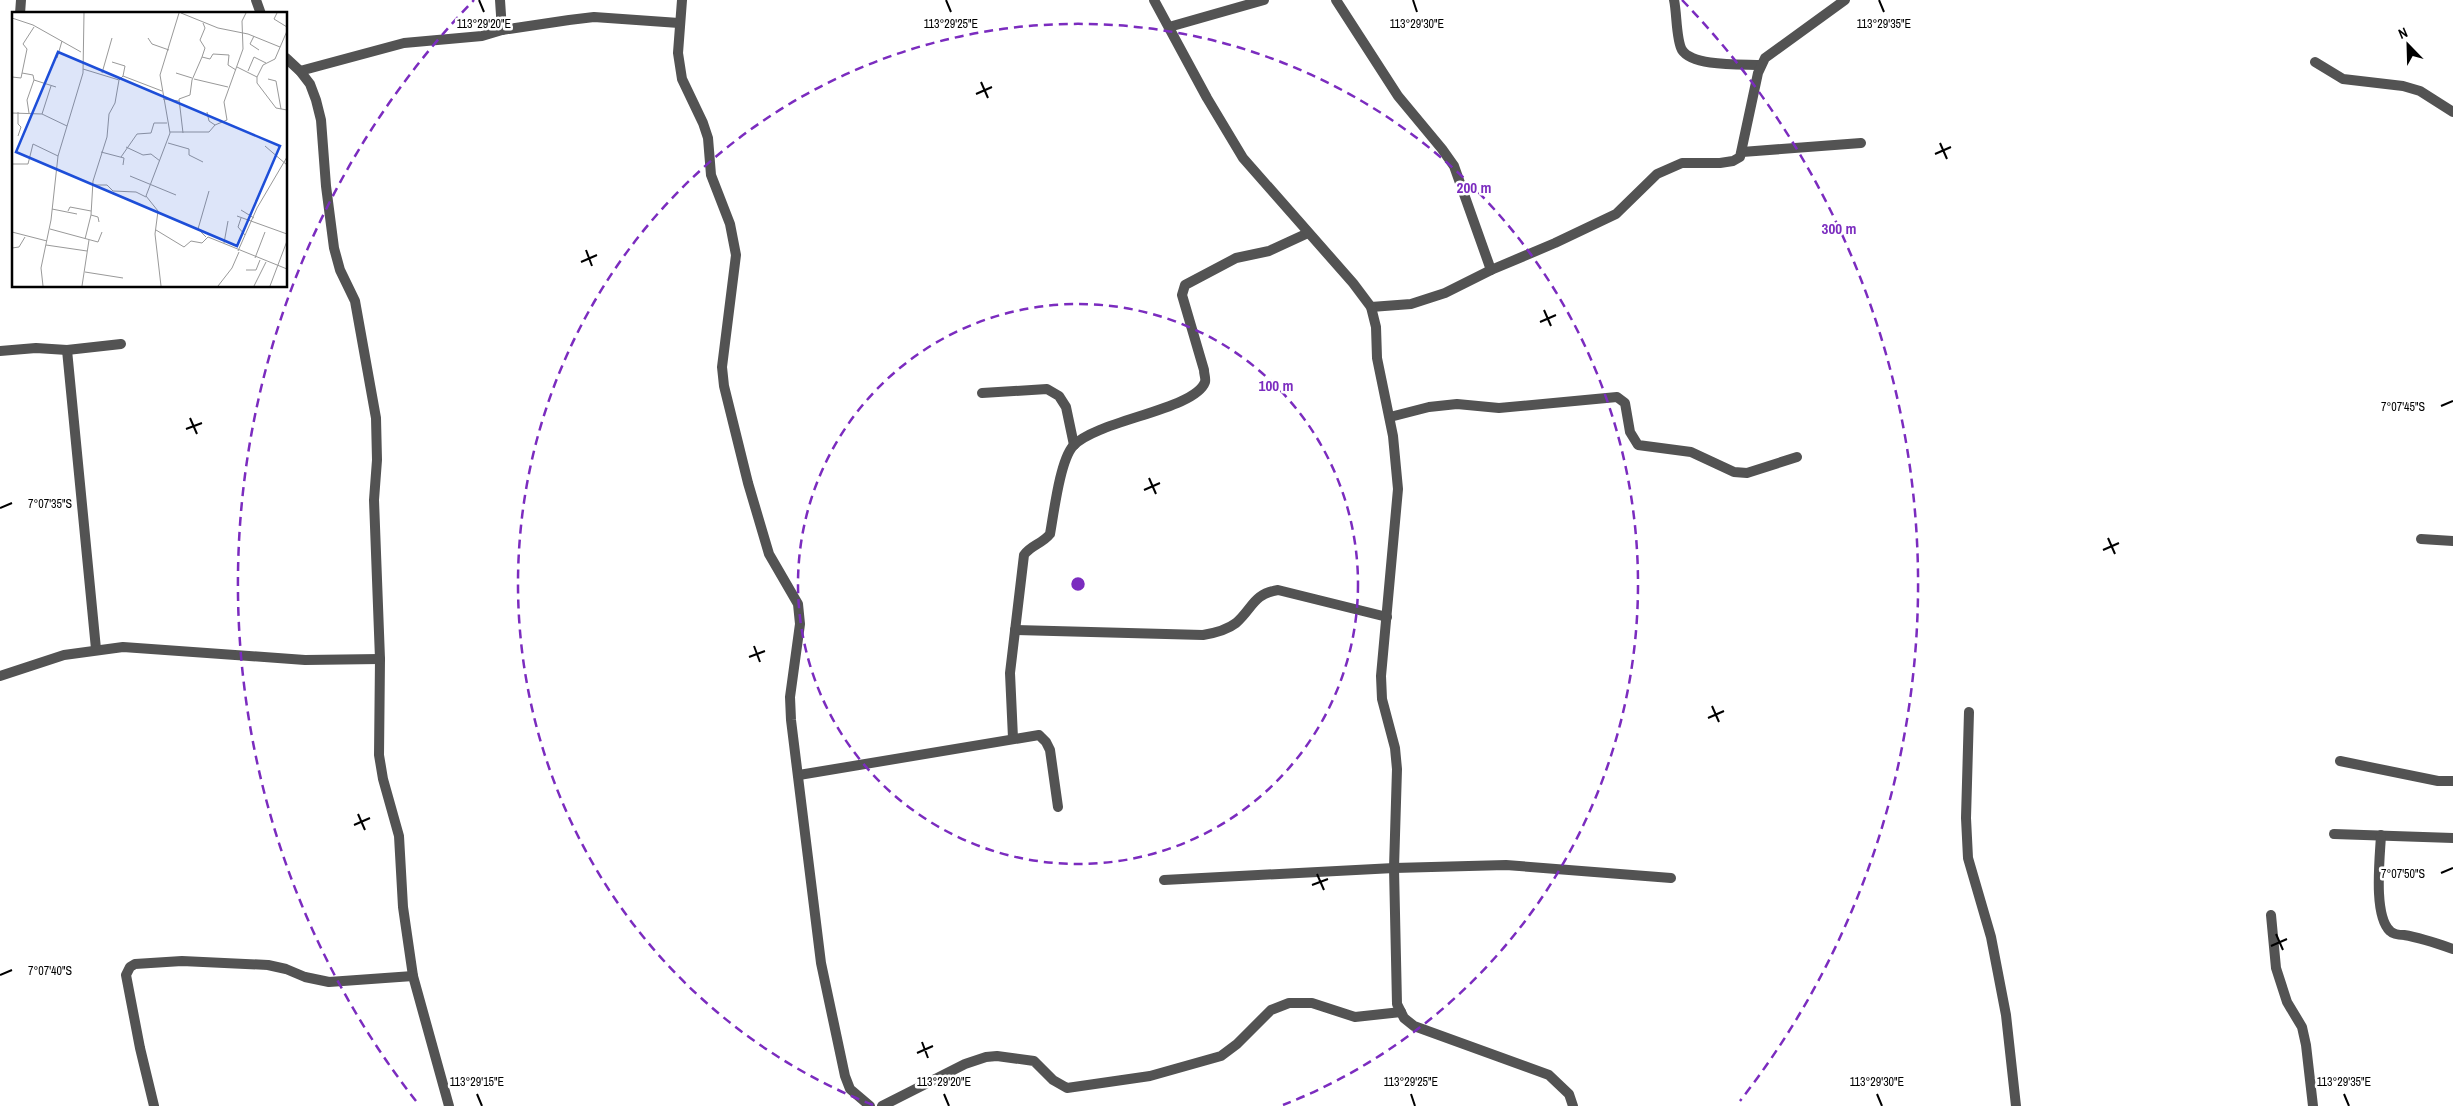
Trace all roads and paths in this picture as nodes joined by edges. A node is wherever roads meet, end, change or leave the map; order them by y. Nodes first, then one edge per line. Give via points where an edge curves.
1 (256, 0) edge
2 (500, 0) edge
3 (682, 0) edge
4 (1154, 0) edge
5 (1264, 0) edge
6 (1336, 0) edge
7 (1674, 0) edge
8 (1845, 0) edge
9 (260, 12) edge
10 (679, 22) junction
11 (1169, 27) junction
12 (502, 30) junction
13 (288, 60) edge
14 (2314, 62) dead end
15 (1761, 64) junction
16 (300, 71) junction
17 (2453, 112) edge
18 (1861, 143) dead end
19 (1742, 152) junction
20 (1308, 232) junction
21 (1491, 270) junction
22 (1371, 307) junction
23 (121, 344) dead end
24 (66, 350) junction
25 (0, 351) edge
26 (982, 393) dead end
27 (1390, 417) junction
28 (1074, 445) junction
29 (1797, 457) dead end
30 (2421, 539) dead end
31 (2453, 541) edge
32 (1386, 617) junction
33 (1015, 630) junction
34 (96, 649) junction
35 (380, 659) junction
36 (0, 676) edge
37 (1969, 712) dead end
38 (1013, 738) junction
39 (2340, 761) dead end
40 (799, 775) junction
41 (2453, 781) edge
42 (1058, 807) dead end
43 (2334, 834) dead end
44 (2381, 835) junction
45 (2453, 838) edge
46 (1394, 868) junction
47 (1671, 878) dead end
48 (1164, 880) dead end
49 (2271, 915) dead end
50 (2453, 949) edge
51 (413, 976) junction
52 (1401, 1012) junction
53 (154, 1106) edge
54 (449, 1106) edge
55 (870, 1106) edge
56 (882, 1106) edge
57 (1574, 1106) edge
58 (2016, 1106) edge
59 (2313, 1106) edge

1 - 9 street
2 - 12 street
3 - 10 street
4 - 11 street
5 - 11 street
6 - 21 street via 1398,96 1454,166
7 - 15 street via 1681,49 1688,56 1708,62
8 - 15 street via 1774,50
10 - 12 street via 594,17
10 - 40 street via 678,53 682,79 705,130 711,175 730,224 736,255 722,367 724,386 769,554 798,604 800,624 790,697
11 - 20 street via 1244,158
12 - 16 street via 482,36 404,43
13 - 16 street
14 - 17 street via 2343,79 2420,91
15 - 19 street
16 - 35 street via 310,84 321,120 334,248 340,270 355,301 376,418 374,500
18 - 19 street
19 - 21 street via 1733,160 1682,163 1658,174 1616,214
20 - 22 street
20 - 28 street via 1269,250 1236,258 1185,285 1182,295 1204,370 1205,381 1199,391 1171,406 1101,428
21 - 22 street via 1445,293 1411,304
22 - 27 street via 1376,327 1377,358
23 - 24 street
24 - 25 street
24 - 34 street
26 - 28 street via 1047,390 1059,396 1066,407
27 - 29 street via 1457,404 1499,408 1617,397 1625,403 1630,432 1638,445 1691,452 1734,472 1747,473
27 - 32 street via 1398,489
28 - 33 street via 1066,457 1050,534 1024,555
30 - 31 street
32 - 33 street via 1278,590 1260,595 1235,624 1220,632 1203,635
32 - 46 street via 1381,676 1382,699 1397,769
33 - 38 street via 1010,673
34 - 35 street via 155,649 305,660
34 - 36 street via 64,655
35 - 51 street via 379,755 399,836 403,907
37 - 58 street via 1968,858 1991,937 2006,1015
38 - 40 street
38 - 42 street via 1039,735 1046,742
39 - 41 street via 2438,781
40 - 55 street via 821,963 845,1076 850,1088
43 - 44 street
44 - 45 street
44 - 50 street via 2378,888 2384,921 2390,931 2424,938
46 - 47 street via 1506,865
46 - 48 street
46 - 52 street via 1395,986
49 - 59 street via 2276,968 2287,1002 2302,1027
51 - 53 street via 330,982 268,965 182,961 130,966 126,975
51 - 54 street
52 - 56 street via 1355,1017 1312,1003 1289,1003 1271,1010 1220,1056 1150,1076 1067,1088 1052,1080 1034,1061 986,1057 965,1064
52 - 57 street via 1414,1026 1550,1075 1569,1094

